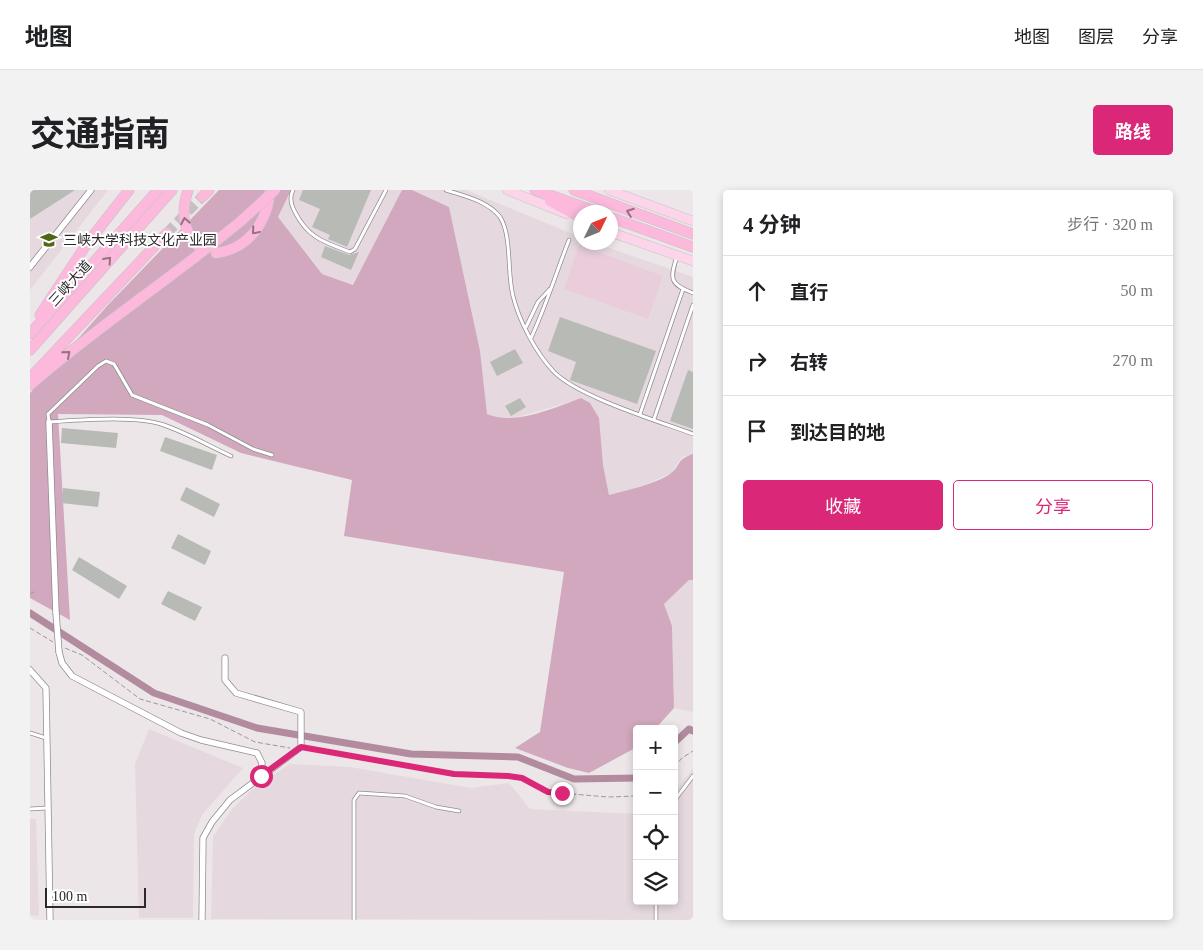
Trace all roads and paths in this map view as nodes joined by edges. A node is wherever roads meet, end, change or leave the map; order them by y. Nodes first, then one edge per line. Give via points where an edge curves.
1 (91, 190) edge
2 (129, 190) edge
3 (158, 190) edge
4 (172, 190) edge
5 (188, 190) edge
6 (270, 190) edge
7 (275, 190) edge
8 (293, 190) edge
9 (386, 190) edge
10 (446, 190) edge
11 (507, 190) edge
12 (529, 190) edge
13 (535, 190) edge
14 (574, 190) edge
15 (609, 190) edge
16 (578, 205) edge
17 (573, 214) edge
18 (573, 215) edge
19 (647, 218) junction
20 (618, 220) edge
21 (693, 221) edge
22 (693, 226) edge
23 (167, 234) tunnel mouth
24 (693, 234) edge
25 (618, 235) edge
26 (569, 240) dead end
27 (693, 246) edge
28 (200, 248) dead end
29 (216, 253) dead end
30 (677, 256) junction
31 (693, 261) edge
32 (30, 267) edge
33 (550, 288) junction
34 (682, 289) junction
35 (693, 293) edge
36 (693, 305) edge
37 (525, 328) junction
38 (30, 333) edge
39 (531, 338) junction
40 (30, 350) edge
41 (30, 378) edge
42 (30, 386) edge
43 (640, 414) junction
44 (654, 420) junction
45 (48, 422) junction
46 (693, 434) edge
47 (272, 455) dead end
48 (231, 456) dead end
49 (36, 591) dead end
50 (30, 594) edge
51 (30, 628) edge
52 (225, 658) dead end
53 (30, 670) edge
54 (30, 733) edge
55 (47, 738) junction
56 (301, 747) junction
57 (693, 751) edge
58 (678, 762) edge
59 (261, 776) junction
60 (693, 776) edge
61 (633, 796) edge
62 (678, 796) edge
63 (30, 808) edge
64 (48, 808) junction
65 (459, 811) dead end
66 (656, 905) edge
67 (50, 920) edge
68 (202, 920) edge
69 (354, 920) edge
70 (656, 920) edge

1 - 32 street
2 - 38 highway via 86,246
3 - 38 highway, 三峡大道
40 -> 4 highway, 三峡大道
28 -> 5 highway via 192,240 184,222 183,207
6 -> 29 highway via 266,211 256,231 236,247
42 -> 7 highway, bridge via 99,327 184,267
8 - 9 lane via 292,206 305,229 312,236 350,252 355,249
10 - 37 lane via 487,205 500,217 513,296
11 - 18 main road
12 - 17 highway
13 - 16 highway
19 -> 14 highway
15 - 21 main road
19 - 22 highway
19 - 24 highway
20 - 27 highway
23 - 41 highway
25 - 30 main road
26 - 33 lane
30 - 31 main road
30 - 34 lane via 672,279
33 - 37 lane via 538,302
33 - 39 lane
34 - 35 lane
34 - 43 lane
36 - 44 lane
37 - 39 lane
39 - 43 lane via 554,372 568,383
43 - 44 lane
44 - 46 lane
45 - 47 lane via 48,414 106,361 114,364 132,395
45 - 48 lane via 89,420 163,425
45 - 59 street, bridge via 56,613 62,663 72,676 170,727 201,740 257,753 262,763
49 - 50 path
51 - 56 path via 59,646 82,655 140,699 210,719 255,742 282,748
52 - 56 street via 225,680 236,693 301,712
53 - 55 street via 46,688
54 - 55 lane
55 - 64 street
56 - 59 street
56 - 61 path via 454,774 522,778 548,792
57 - 58 path
59 - 68 street via 230,800 203,838
60 - 62 lane
63 - 64 lane
64 - 67 street
65 - 69 lane via 405,796 359,793 354,800
66 - 70 lane

